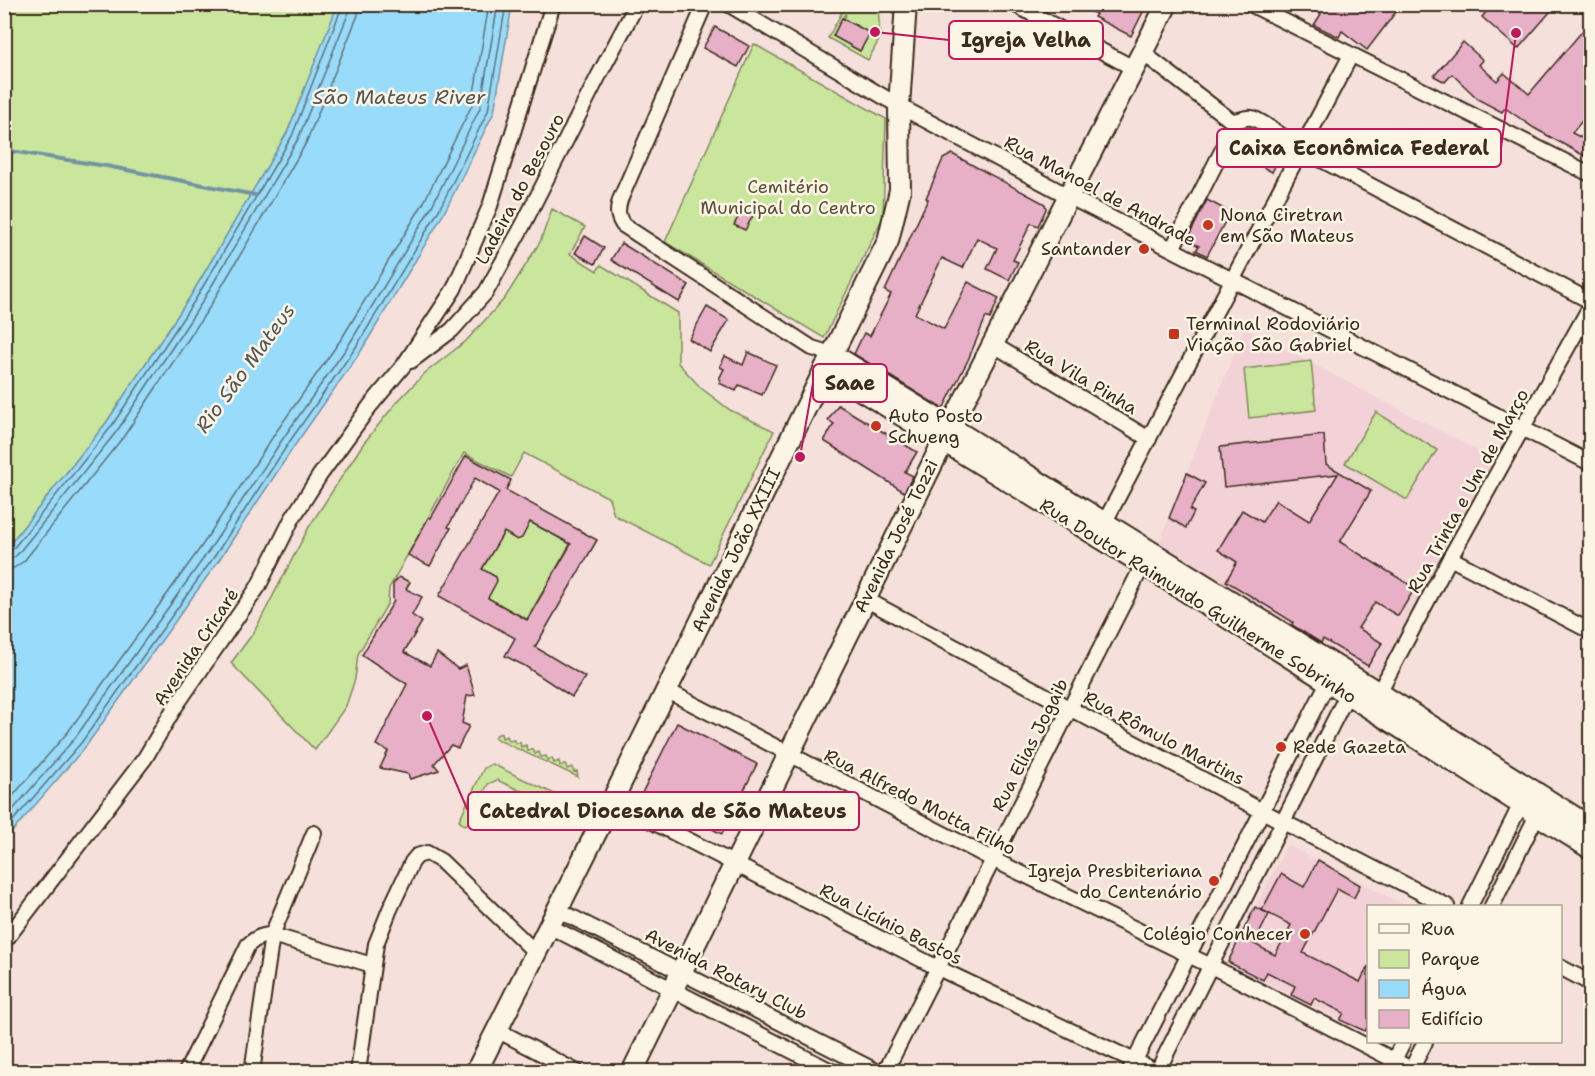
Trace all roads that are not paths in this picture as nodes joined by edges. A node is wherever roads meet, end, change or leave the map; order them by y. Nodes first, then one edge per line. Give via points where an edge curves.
1 (553, 4) edge
2 (637, 4) edge
3 (705, 4) edge
4 (728, 4) edge
5 (906, 4) edge
6 (1014, 4) edge
7 (1167, 4) edge
8 (1250, 4) edge
9 (1351, 55) junction
10 (1139, 61) junction
11 (899, 106) junction
12 (1226, 143) dead end
13 (1301, 149) junction
14 (1590, 174) edge
15 (1070, 197) junction
16 (1172, 249) junction
17 (1232, 280) junction
18 (1590, 301) edge
19 (1590, 307) edge
20 (994, 345) junction
21 (829, 361) junction
22 (404, 365) junction
23 (1524, 429) junction
24 (947, 434) junction
25 (1149, 439) junction
26 (1590, 463) edge
27 (1101, 530) junction
28 (1147, 558) junction
29 (1450, 558) junction
30 (865, 599) junction
31 (1590, 631) edge
32 (1328, 682) junction
33 (666, 690) junction
34 (1347, 695) junction
35 (1374, 701) junction
36 (1070, 707) junction
37 (789, 754) junction
38 (1525, 796) junction
39 (612, 801) junction
40 (1542, 807) junction
41 (1262, 811) junction
42 (1283, 821) junction
43 (1590, 827) edge
44 (314, 833) dead end
45 (1590, 848) edge
46 (992, 859) junction
47 (733, 864) junction
48 (1445, 905) edge
49 (1470, 905) edge
50 (1493, 905) edge
51 (553, 918) junction
52 (272, 935) junction
53 (4, 942) edge
54 (535, 952) junction
55 (1189, 955) junction
56 (372, 965) junction
57 (1211, 966) junction
58 (938, 968) junction
59 (1562, 968) edge
60 (681, 971) junction
61 (1590, 983) edge
62 (672, 989) junction
63 (795, 1029) junction
64 (497, 1030) junction
65 (1401, 1043) edge
66 (1424, 1043) edge
67 (786, 1048) junction
68 (1391, 1065) edge
69 (1132, 1066) edge
70 (186, 1071) edge
71 (252, 1071) edge
72 (358, 1071) edge
73 (476, 1071) edge
74 (577, 1071) edge
75 (632, 1071) edge
76 (833, 1071) edge
77 (878, 1071) edge
78 (885, 1071) edge
79 (1157, 1071) edge
80 (1413, 1071) edge

1 - 22 street via 490,206 473,248 454,289
2 - 22 street, Ladeira do Besouro via 486,292 452,330
3 - 21 street, Rua Doutor Raimundo Guilherme Sobrinho via 620,200 619,218 623,225
4 - 11 street, Rua Manoel de Andrade
5 - 11 street, Avenida João XXIII
6 - 10 street
7 - 10 street, Avenida José Tozzi
8 - 9 street
9 - 13 street
9 - 14 street
10 - 13 street via 1229,119 1236,122 1252,118
10 - 15 street, Avenida José Tozzi
11 - 15 street, Rua Manoel de Andrade
11 - 21 street, Avenida João XXIII via 900,190 896,212 888,241
12 - 16 street
13 - 17 street
13 - 18 street
15 - 16 street, Rua Manoel de Andrade
15 - 20 street, Avenida José Tozzi
16 - 17 street, Rua Manoel de Andrade
17 - 23 street, Rua Manoel de Andrade
17 - 25 street
19 - 23 street, Rua Trinta e Um de Março
20 - 24 street, Avenida José Tozzi
20 - 25 street, Rua Vila Pinha
21 - 24 street, Rua Doutor Raimundo Guilherme Sobrinho
21 - 33 street, Avenida João XXIII
22 - 53 street, Avenida Cricaré via 320,475 292,519 258,587 175,707 145,758
23 - 26 street, Rua Manoel de Andrade
23 - 29 street, Rua Trinta e Um de Março
24 - 27 street, Rua Doutor Raimundo Guilherme Sobrinho
24 - 30 street, Avenida José Tozzi
25 - 27 street
27 - 28 street, Rua Doutor Raimundo Guilherme Sobrinho
28 - 32 street, Rua Doutor Raimundo Guilherme Sobrinho
28 - 35 street, Rua Doutor Raimundo Guilherme Sobrinho
28 - 36 street, Rua Elias Jogaib
29 - 31 street
29 - 35 street, Rua Trinta e Um de Março
30 - 36 street, Rua Rômulo Martins
30 - 37 street, Avenida José Tozzi
32 - 34 street, Rua Doutor Raimundo Guilherme Sobrinho
32 - 41 street
33 - 37 street, Rua Alfredo Motta Filho
33 - 39 street, Avenida João XXIII
34 - 35 street, Rua Doutor Raimundo Guilherme Sobrinho
34 - 42 street
35 - 38 street, Rua Doutor Raimundo Guilherme Sobrinho
36 - 41 street, Rua Rômulo Martins
36 - 46 street, Rua Elias Jogaib
37 - 46 street, Rua Alfredo Motta Filho
37 - 47 street, Avenida José Tozzi
38 - 40 street, Rua Doutor Raimundo Guilherme Sobrinho
38 - 49 street
39 - 47 street, Rua Licínio Bastos
39 - 51 street, Avenida João XXIII
40 - 43 street, Rua Doutor Raimundo Guilherme Sobrinho
40 - 45 street, Rua Doutor Raimundo Guilherme Sobrinho
40 - 50 street
41 - 42 street, Rua Rômulo Martins
41 - 55 street
42 - 48 street, Rua Rômulo Martins
42 - 57 street
44 - 52 street
46 - 55 street, Rua Alfredo Motta Filho
46 - 58 street, Rua Elias Jogaib
47 - 58 street, Rua Licínio Bastos
47 - 60 street, Avenida José Tozzi
51 - 54 street, Avenida João XXIII
51 - 60 street, Avenida Rotary Club
51 - 62 street
52 - 56 street
52 - 70 street via 264,935 248,945
52 - 71 street
54 - 56 street via 441,861 427,854 411,862 376,944
54 - 64 street, Avenida João XXIII
55 - 57 street, Rua Alfredo Motta Filho
55 - 69 street
56 - 72 street
57 - 68 street, Rua Alfredo Motta Filho
57 - 79 street
58 - 69 street, Rua Licínio Bastos
58 - 78 street, Rua Elias Jogaib
59 - 61 street
60 - 62 street, Avenida José Tozzi
60 - 63 street, Avenida Rotary Club
62 - 67 street
62 - 75 street, Avenida José Tozzi
63 - 67 street
63 - 77 street, Avenida Rotary Club
64 - 73 street, Avenida João XXIII
64 - 74 street
65 - 68 street
66 - 80 street
67 - 76 street
68 - 80 street, Rua Alfredo Motta Filho
69 - 79 street, Rua Licínio Bastos

